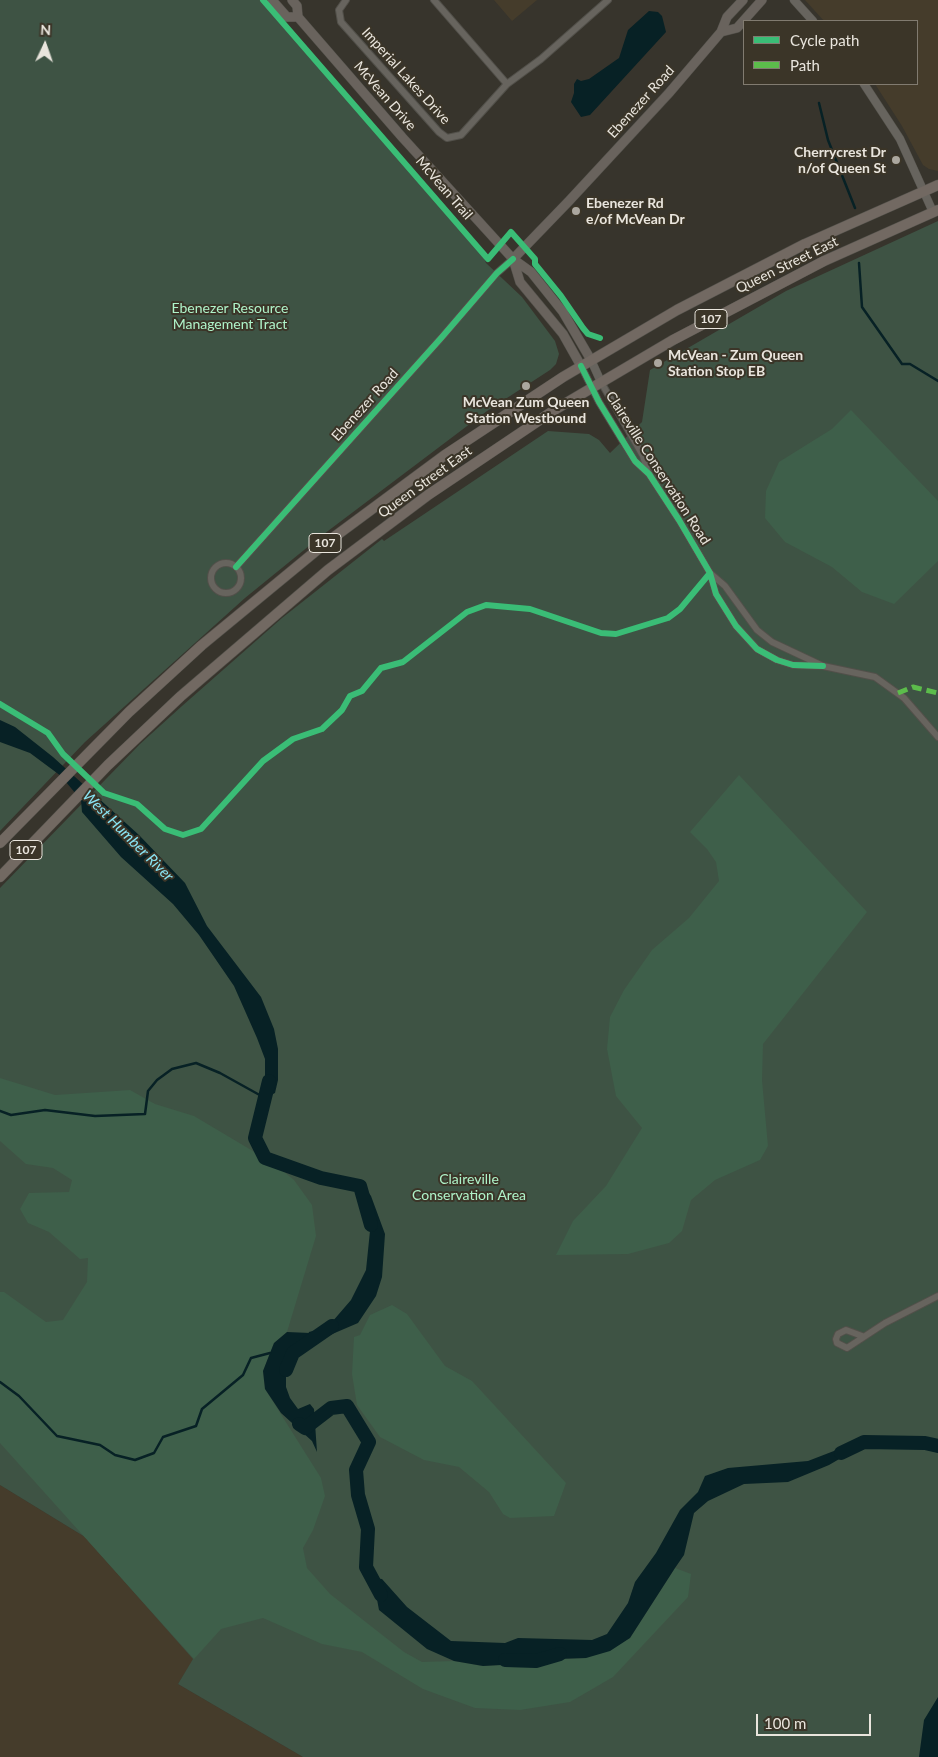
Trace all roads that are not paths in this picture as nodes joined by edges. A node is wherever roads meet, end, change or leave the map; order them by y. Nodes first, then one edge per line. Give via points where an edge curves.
1 (272, 0) edge
2 (292, 0) edge
3 (346, 0) edge
4 (434, 0) edge
5 (608, 0) edge
6 (743, 0) edge
7 (762, 0) edge
8 (794, 0) edge
9 (298, 17) junction
10 (744, 20) edge
11 (811, 20) edge
12 (743, 21) edge
13 (721, 32) junction
14 (507, 84) junction
15 (865, 85) edge
16 (938, 185) edge
17 (924, 191) junction
18 (936, 211) edge
19 (512, 259) junction
20 (591, 360) junction
21 (581, 366) junction
22 (601, 382) junction
23 (592, 387) junction
24 (649, 474) junction
25 (236, 567) junction
26 (710, 573) junction
27 (823, 666) junction
28 (938, 737) edge
29 (0, 843) edge
30 (0, 877) edge
31 (938, 1296) edge
32 (862, 1336) dead end

1 - 9 main road, McVean Drive via 287,17
2 - 9 main road, McVean Drive via 298,6
3 - 14 street, Imperial Lakes Drive via 339,10 341,22 447,138 461,135
4 - 14 street
5 - 14 street, Imperial Lakes Drive via 541,59
6 - 13 main road, Ebenezer Road via 727,17
7 - 10 main road, Ebenezer Road
8 - 11 street
9 - 19 main road, McVean Drive
12 - 13 main road, Ebenezer Road via 737,28
13 - 19 main road, Ebenezer Road via 657,106
15 - 17 street via 900,139
16 - 17 main road, Queen Street East
17 - 18 street
17 - 20 main road, Queen Street East / 107 via 805,244 677,310
18 - 22 main road, Queen Street East / 107 via 769,289
19 - 20 main road, McVean Drive via 531,272 556,303
19 - 21 main road, McVean Drive via 520,282 563,334
19 - 25 street, Ebenezer Road
20 - 21 main road, Queen Street East / 107
20 - 22 street, McVean Drive
21 - 23 street, Claireville Conservation Road
21 - 29 main road, Queen Street East / 107 via 445,455 322,546 202,645 91,749
22 - 23 main road, Queen Street East / 107
22 - 24 street, Claireville Conservation Road via 643,456
23 - 24 street, Claireville Conservation Road via 635,461
23 - 30 main road, Queen Street East / 107 via 463,471 328,570 181,696 108,765
24 - 26 street, Claireville Conservation Road
25 - 25 street via 227,563 217,566 212,580 216,589 224,593 237,588 241,575
26 - 27 street, Claireville Conservation Road via 725,586 758,630 788,650
26 - 27 street, Claireville Conservation Road via 716,594 736,626 757,649 793,665
27 - 28 street, Claireville Conservation Road via 875,677 898,693
31 - 32 street

